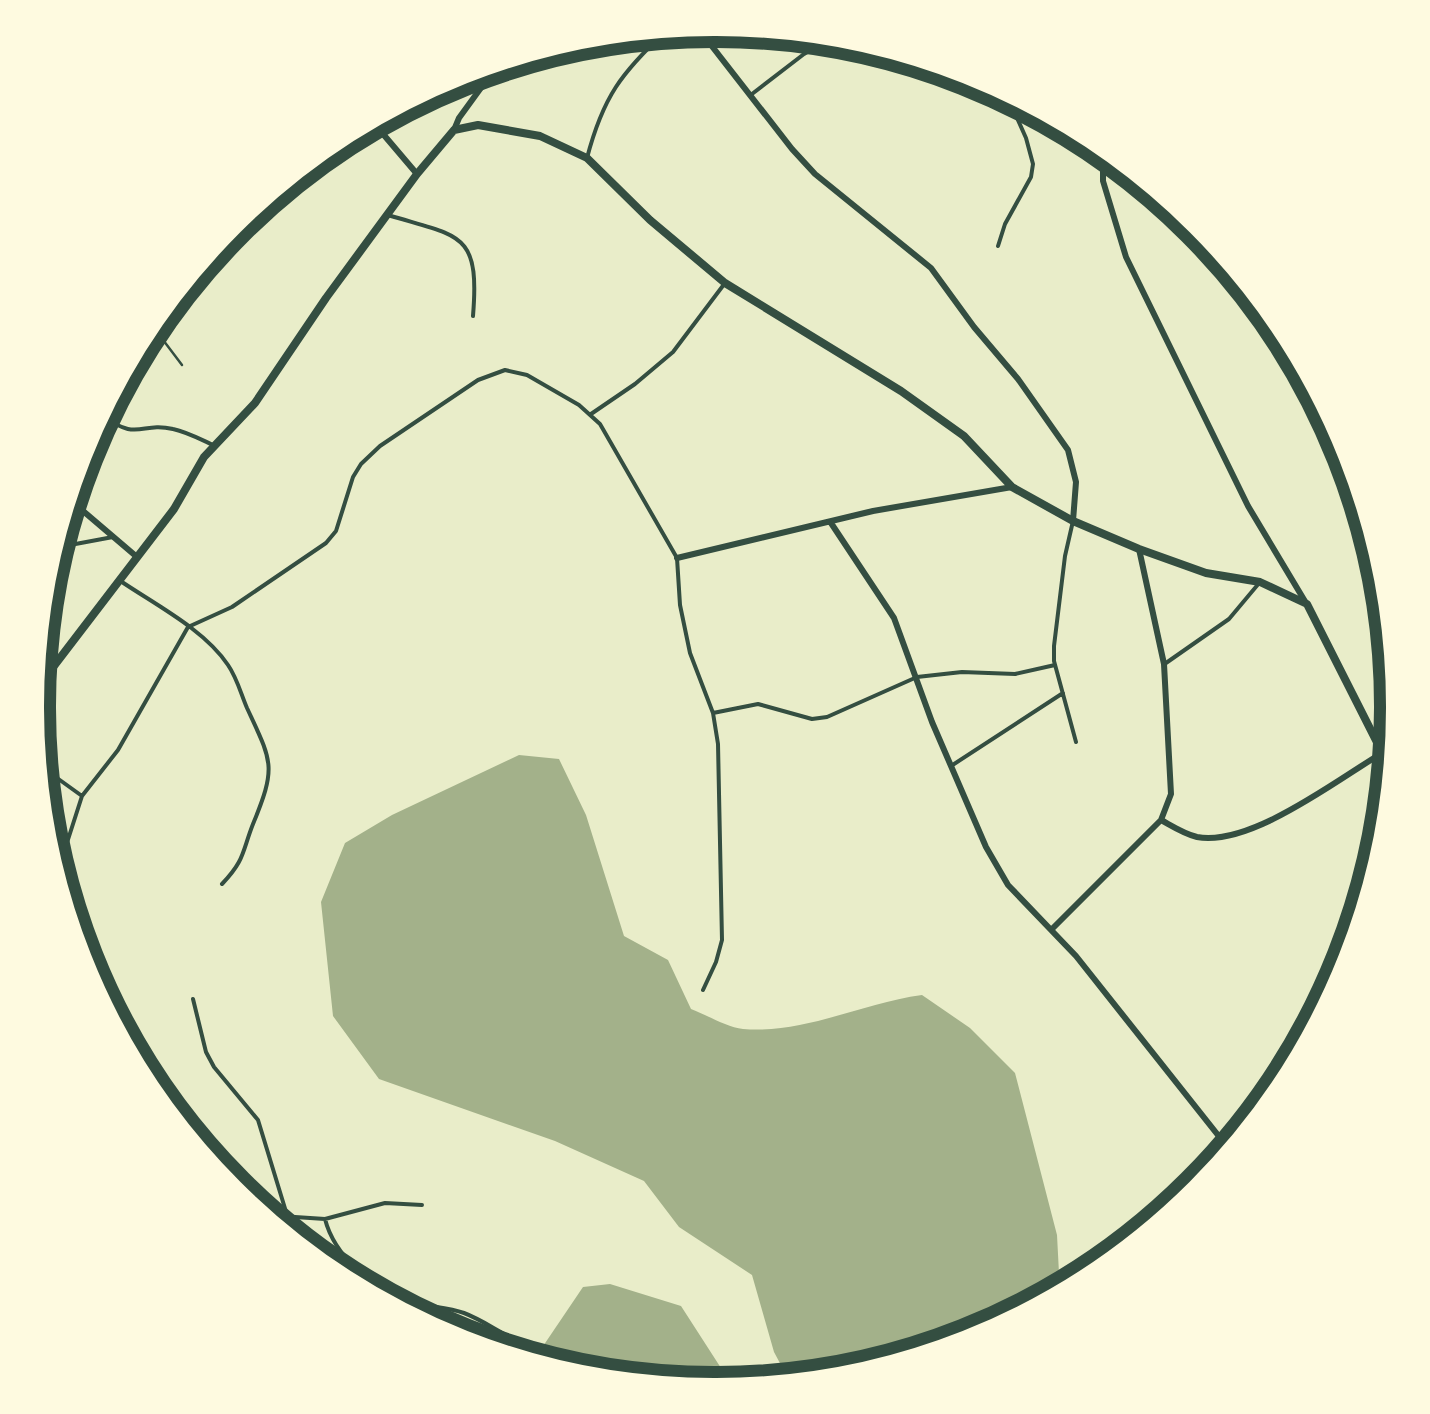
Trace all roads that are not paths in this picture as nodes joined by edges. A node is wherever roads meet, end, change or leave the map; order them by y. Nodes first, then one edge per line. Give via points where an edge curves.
1 (709, 42) edge
2 (652, 46) edge
3 (812, 50) edge
4 (483, 85) edge
5 (750, 96) junction
6 (1016, 115) edge
7 (454, 130) junction
8 (382, 132) edge
9 (587, 158) junction
10 (1103, 168) edge
11 (417, 174) junction
12 (388, 215) junction
13 (998, 246) dead end
14 (725, 283) junction
15 (473, 316) dead end
16 (591, 414) junction
17 (114, 423) edge
18 (213, 444) junction
19 (1012, 487) junction
20 (81, 509) edge
21 (1073, 521) junction
22 (832, 523) junction
23 (113, 536) junction
24 (71, 545) edge
25 (1139, 549) junction
26 (136, 558) junction
27 (678, 558) junction
28 (119, 580) junction
29 (1260, 582) junction
30 (1307, 604) junction
31 (188, 628) junction
32 (1164, 664) junction
33 (1056, 666) junction
34 (52, 669) edge
35 (918, 676) junction
36 (1063, 693) junction
37 (713, 714) junction
38 (1076, 742) dead end
39 (1378, 746) edge
40 (1377, 757) edge
41 (952, 766) junction
42 (54, 776) edge
43 (82, 796) junction
44 (1161, 820) junction
45 (65, 847) edge
46 (222, 884) dead end
47 (1052, 930) junction
48 (703, 990) dead end
49 (192, 1000) dead end
50 (1221, 1138) edge
51 (422, 1205) dead end
52 (287, 1215) joint
53 (325, 1218) junction
54 (362, 1270) edge
55 (427, 1306) edge
56 (512, 1338) dead end

1 - 5 street
2 - 9 lane via 612,88
3 - 5 lane
4 - 7 street
5 - 21 street via 816,174 931,268 1018,379 1068,450 1076,482
6 - 13 lane via 1033,164
7 - 9 street via 478,126 540,136
7 - 11 street
8 - 11 street
9 - 14 street
10 - 30 street via 1126,257 1248,506
11 - 12 street
12 - 15 lane via 454,235 472,252
12 - 18 street via 255,403
14 - 16 lane via 673,352
14 - 19 street via 948,424
16 - 27 lane
16 - 31 lane via 527,375 505,370 478,380 361,464 326,544
17 - 18 lane via 138,432 176,429
18 - 26 street
19 - 21 street
19 - 22 street
20 - 23 street
21 - 25 street
21 - 33 lane via 1057,611
22 - 27 street
22 - 35 street via 894,618
23 - 24 lane
23 - 26 street
25 - 29 street via 1206,573
25 - 32 street
26 - 28 street
27 - 37 lane via 690,653
28 - 31 lane
28 - 34 street
29 - 30 street
29 - 32 lane via 1228,619
30 - 39 street
31 - 43 lane via 118,750
31 - 46 lane via 229,666 269,756 244,858
32 - 44 street via 1170,794
33 - 35 lane via 1015,674
33 - 36 lane
35 - 37 lane via 812,719 758,704
35 - 41 street
36 - 38 lane
36 - 41 lane
37 - 48 lane via 722,940
40 - 44 street via 1240,832 1200,838
41 - 47 street via 1008,885
42 - 43 lane
43 - 45 lane
44 - 47 street
47 - 50 street
49 - 52 lane via 214,1067 258,1120
51 - 53 lane via 385,1203
52 - 53 lane
53 - 54 lane via 330,1237
55 - 56 lane via 464,1313

